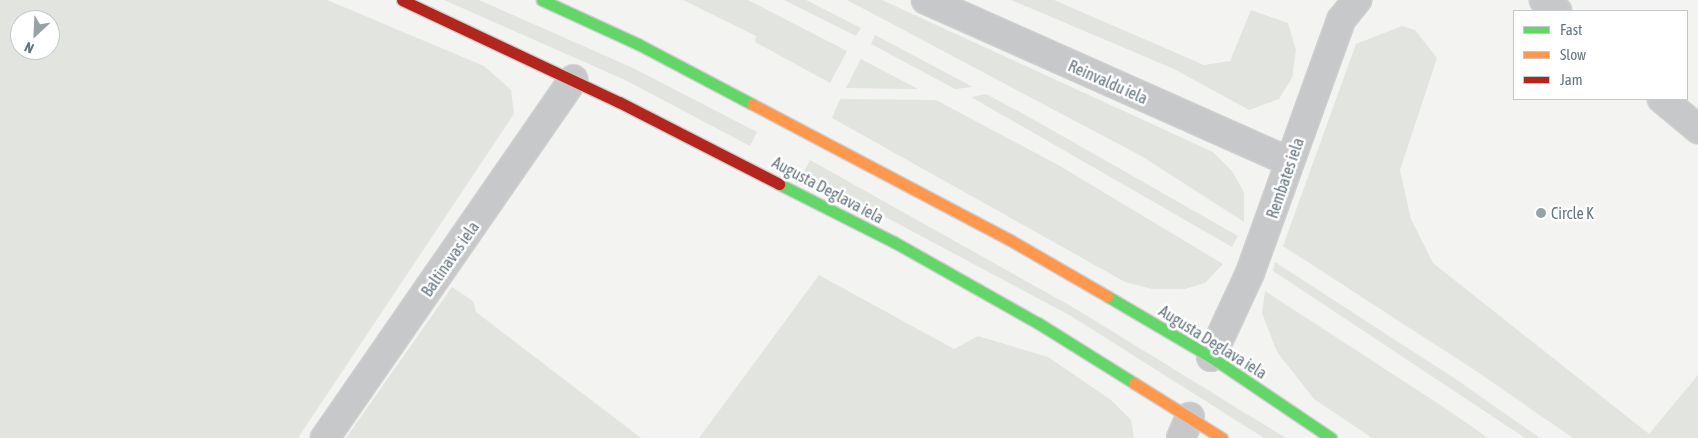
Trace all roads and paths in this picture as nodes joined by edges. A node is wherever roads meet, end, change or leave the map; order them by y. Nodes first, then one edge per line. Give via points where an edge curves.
1 (402, 0) edge
2 (542, 0) edge
3 (926, 0) edge
4 (1357, 0) edge
5 (1544, 0) edge
6 (1556, 10) edge
7 (573, 80) junction
8 (1663, 100) edge
9 (1698, 129) edge
10 (1290, 162) junction
11 (1211, 357) junction
12 (1186, 427) edge
13 (325, 438) edge
14 (1222, 438) edge
15 (1331, 438) edge

1 - 7 main road, Augusta Deglava iela
2 - 11 main road, Augusta Deglava iela via 638,44 828,142 1010,240
3 - 10 street, Reinvaldu iela
4 - 10 street, Rembates iela via 1341,20
5 - 6 street
7 - 12 main road, Augusta Deglava iela via 894,242 1038,323
7 - 13 street, Baltinavas iela
8 - 9 street
10 - 11 street, Rembates iela via 1250,273
11 - 15 main road, Augusta Deglava iela
12 - 14 main road, Augusta Deglava iela

